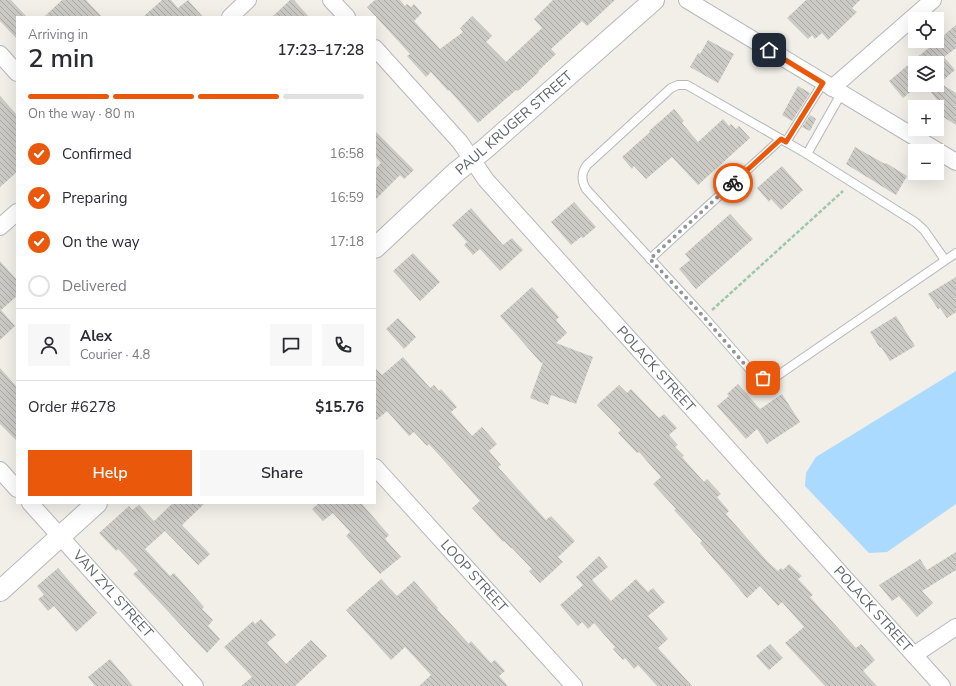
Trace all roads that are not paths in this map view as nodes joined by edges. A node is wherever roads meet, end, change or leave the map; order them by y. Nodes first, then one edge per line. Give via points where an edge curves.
1 (248, 0) edge
2 (331, 0) edge
3 (654, 0) edge
4 (687, 0) edge
5 (933, 0) edge
6 (231, 16) edge
7 (346, 16) edge
8 (376, 49) edge
9 (0, 54) edge
10 (16, 72) edge
11 (832, 88) junction
12 (784, 141) junction
13 (807, 154) junction
14 (472, 160) junction
15 (956, 162) edge
16 (16, 213) edge
17 (0, 227) edge
18 (376, 247) edge
19 (956, 253) edge
20 (650, 259) junction
21 (945, 260) junction
22 (376, 468) edge
23 (0, 470) edge
24 (16, 487) edge
25 (31, 504) edge
26 (96, 504) edge
27 (60, 536) junction
28 (0, 591) edge
29 (956, 627) edge
30 (914, 655) junction
31 (195, 686) edge
32 (574, 686) edge
33 (942, 686) edge

1 - 6 street
2 - 7 street
3 - 14 street, PAUL KRUGER STREET
4 - 11 street
5 - 11 street
8 - 14 street, POLACK STREET via 460,142
9 - 10 street
11 - 12 lane
11 - 13 lane
11 - 15 street
12 - 13 lane
12 - 20 lane
12 - 20 lane via 692,87 683,84 671,88 587,165 582,176 586,189
13 - 21 lane via 915,222 924,230
14 - 18 street, PAUL KRUGER STREET
14 - 30 street, POLACK STREET via 486,180
16 - 17 street
19 - 21 lane
20 - 21 lane via 753,374 770,379
22 - 32 street, LOOP STREET
23 - 24 street
25 - 27 street, VAN ZYL STREET
26 - 27 street
27 - 28 street
27 - 31 street, VAN ZYL STREET
29 - 30 street
30 - 33 street, POLACK STREET

